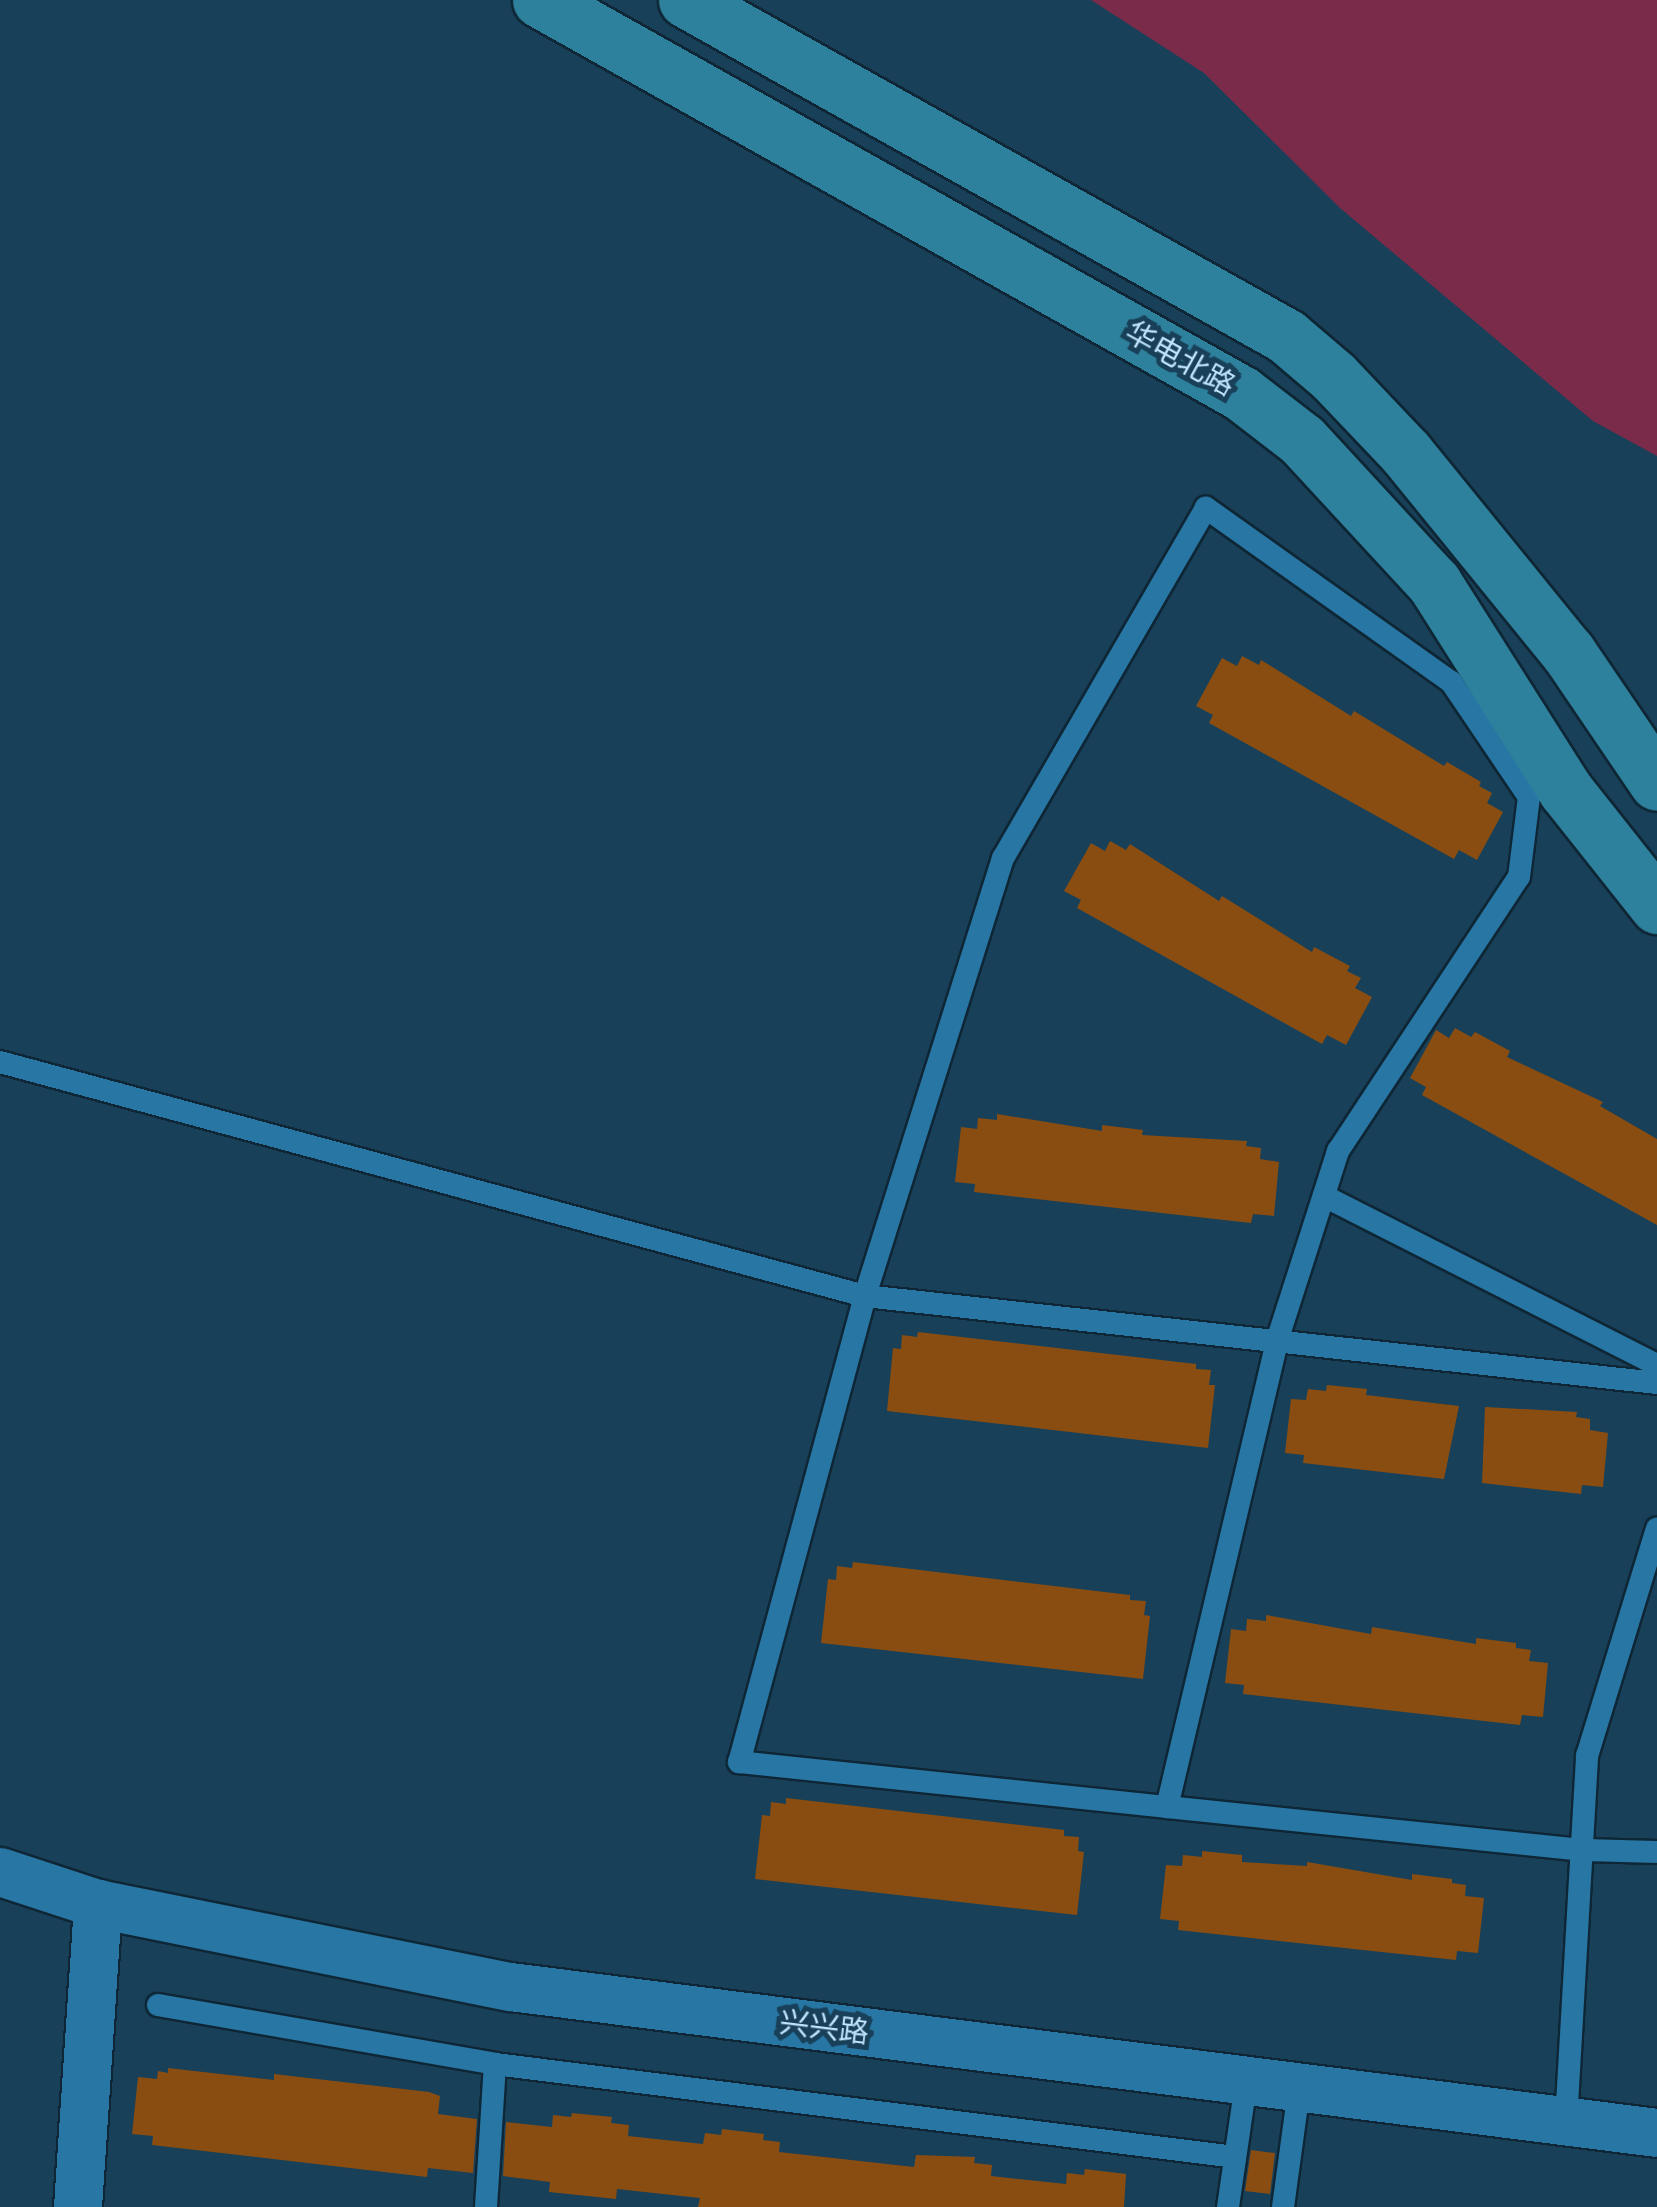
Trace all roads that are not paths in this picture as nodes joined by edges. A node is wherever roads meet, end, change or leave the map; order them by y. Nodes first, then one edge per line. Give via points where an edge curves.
1 (540, 0) edge
2 (686, 0) edge
3 (1657, 782) edge
4 (1657, 906) edge
5 (0, 1062) edge
6 (1324, 1196) junction
7 (864, 1296) junction
8 (1278, 1341) junction
9 (1657, 1366) edge
10 (1657, 1383) edge
11 (1657, 1529) edge
12 (1167, 1807) junction
13 (1584, 1850) junction
14 (1657, 1852) edge
15 (0, 1872) edge
16 (98, 1904) junction
17 (158, 2005) dead end
18 (496, 2064) junction
19 (1246, 2084) junction
20 (1299, 2090) junction
21 (1566, 2122) junction
22 (1657, 2133) edge
23 (1235, 2157) junction
24 (78, 2207) edge
25 (486, 2207) edge
26 (1228, 2207) edge
27 (1282, 2207) edge

1 - 4 main road, 华电北路 via 1242,393 1302,440 1434,583 1566,791
2 - 3 main road via 1286,336 1406,453 1568,652
5 - 7 lane
6 - 7 lane via 1338,1151 1519,877 1529,797 1450,682 1206,508 1003,858
6 - 8 lane
6 - 9 lane
7 - 8 lane
7 - 12 lane via 739,1762
8 - 10 lane
8 - 12 lane
11 - 13 lane via 1587,1756
12 - 13 lane
13 - 14 lane
13 - 21 lane
15 - 16 street, 兴兴路
16 - 19 street, 兴兴路 via 511,1988
16 - 24 street
17 - 18 lane
18 - 23 lane
18 - 25 lane
19 - 20 street, 兴兴路
19 - 23 lane
20 - 21 street, 兴兴路
20 - 27 lane
21 - 22 street, 兴兴路
23 - 26 lane

